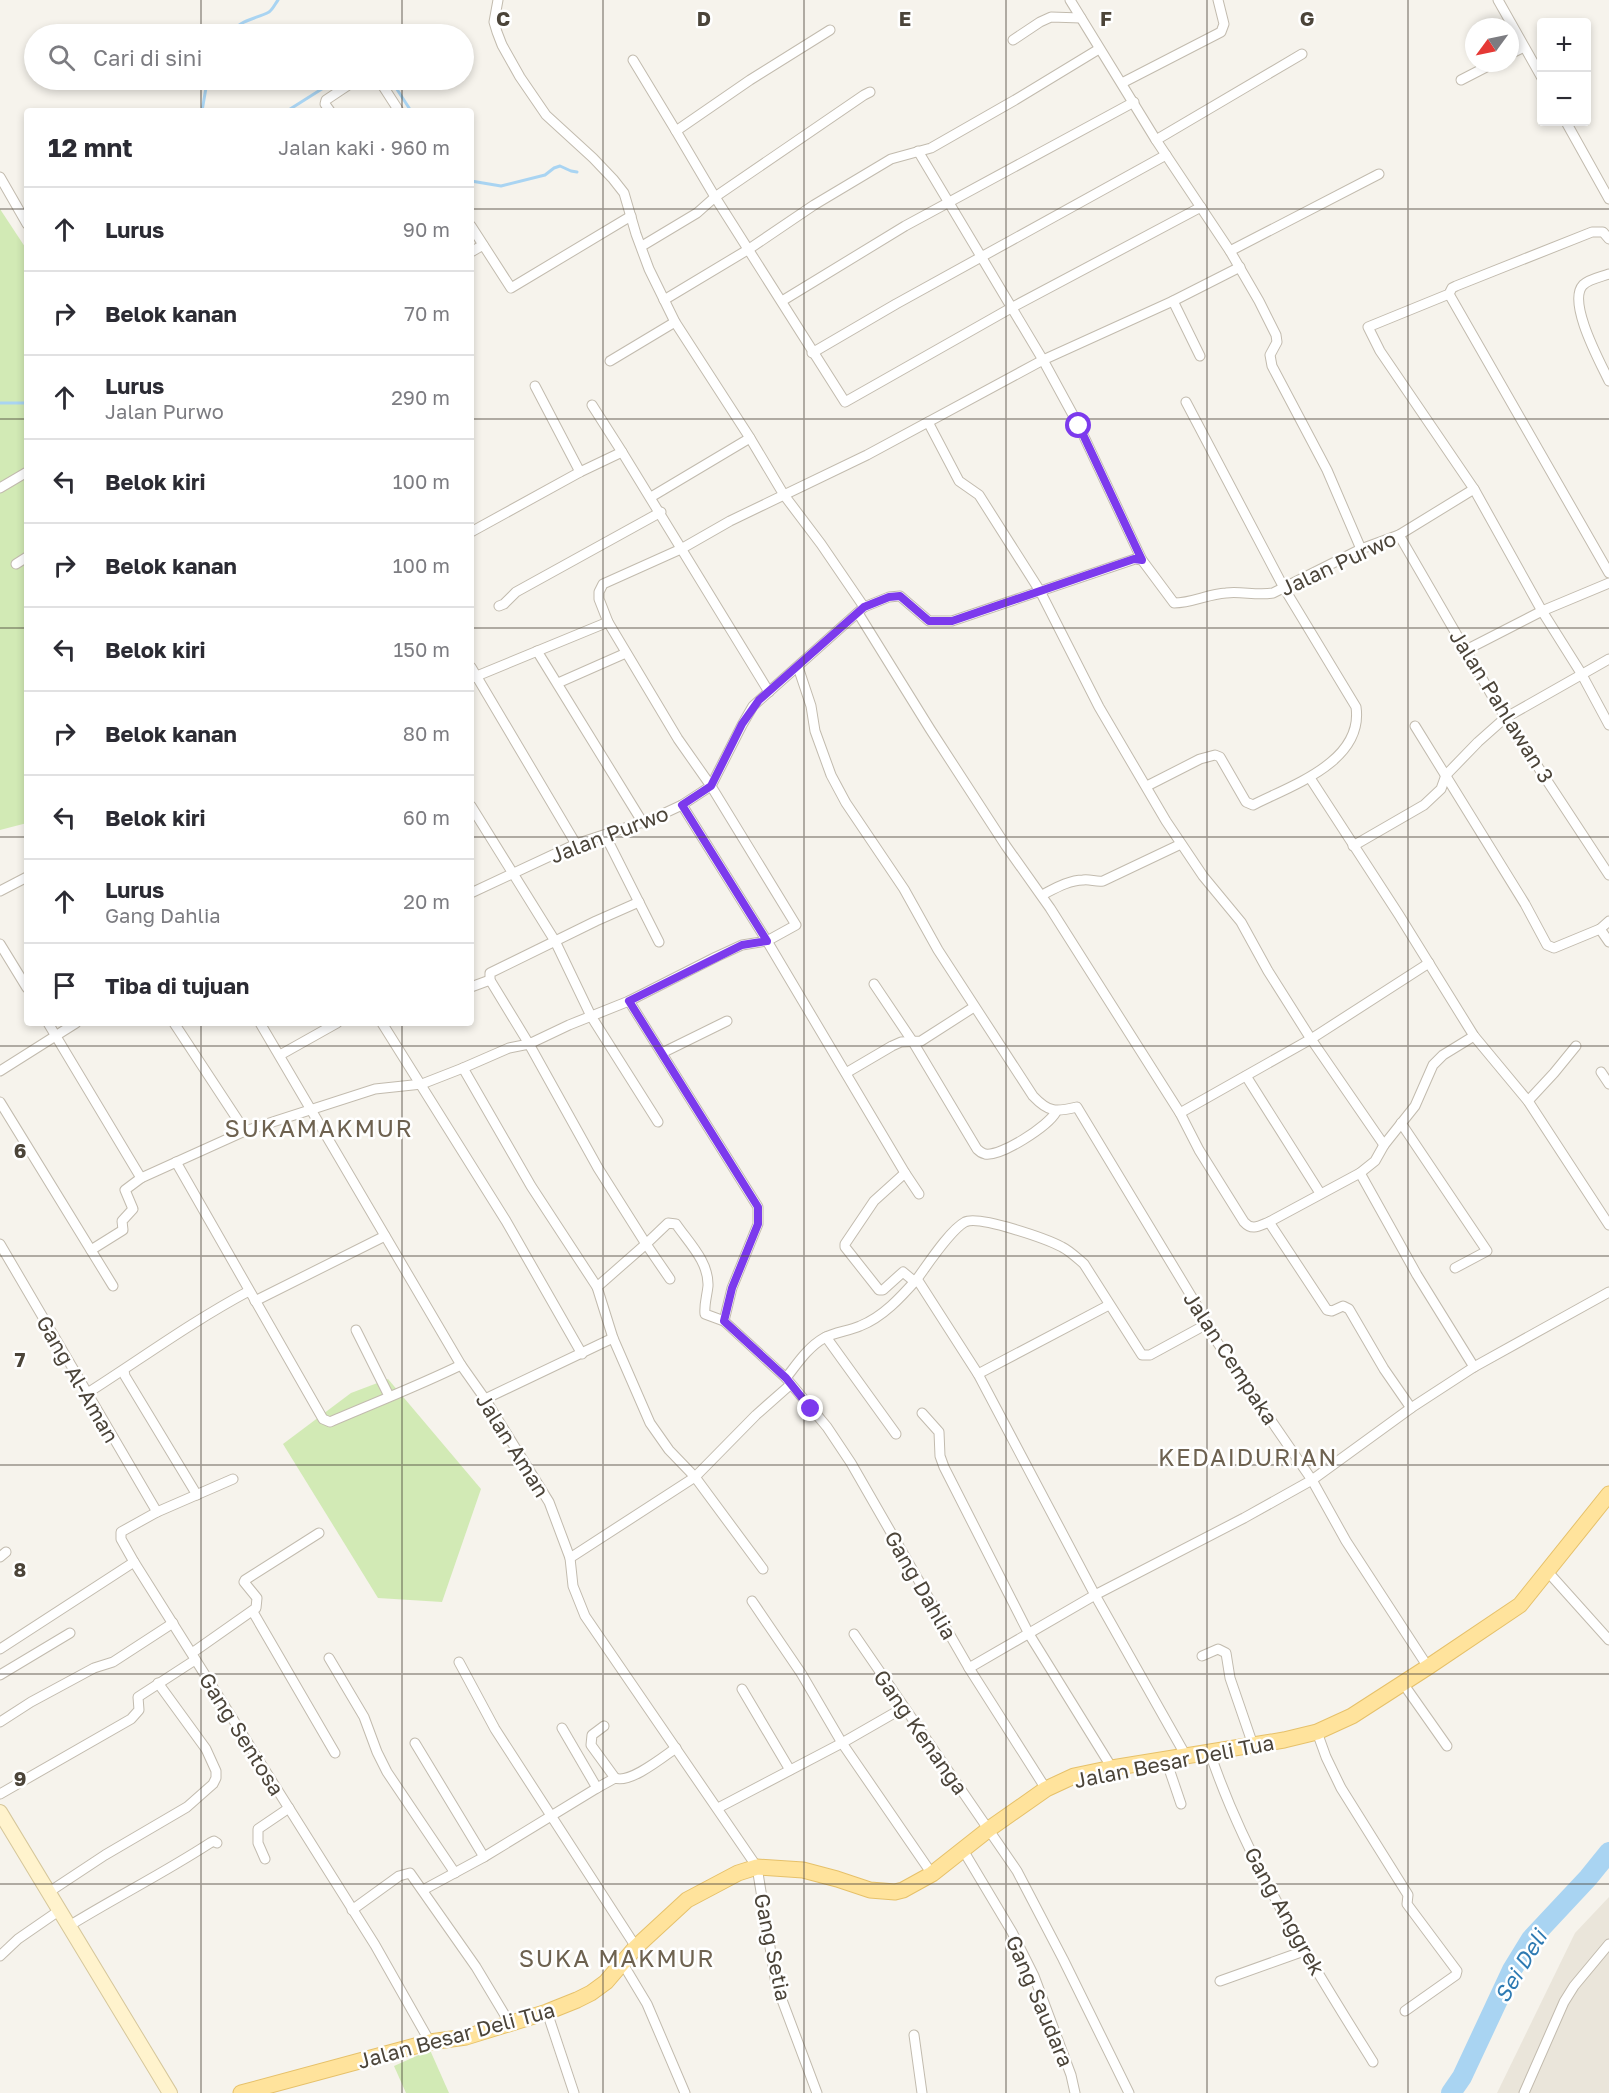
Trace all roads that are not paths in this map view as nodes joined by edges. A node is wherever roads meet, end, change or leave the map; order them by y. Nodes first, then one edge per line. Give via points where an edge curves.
1 (498, 0) edge
2 (1070, 0) edge
3 (1218, 0) edge
4 (1499, 0) edge
5 (1081, 18) junction
6 (831, 30) dead end
7 (1013, 40) dead end
8 (1524, 47) junction
9 (1099, 49) junction
10 (1519, 50) edge
11 (1302, 54) dead end
12 (633, 60) dead end
13 (1477, 72) edge
14 (1539, 72) edge
15 (1461, 80) dead end
16 (1122, 83) junction
17 (340, 90) edge
18 (385, 90) edge
19 (870, 92) dead end
20 (1134, 102) junction
21 (328, 108) edge
22 (397, 108) edge
23 (1568, 126) edge
24 (676, 131) junction
25 (1156, 140) junction
26 (918, 152) junction
27 (1166, 155) junction
28 (1379, 174) dead end
29 (0, 177) edge
30 (715, 197) junction
31 (1609, 199) edge
32 (950, 203) junction
33 (1201, 207) junction
34 (631, 216) junction
35 (24, 220) edge
36 (474, 231) edge
37 (1609, 239) edge
38 (483, 245) junction
39 (642, 246) junction
40 (749, 249) junction
41 (474, 250) edge
42 (1230, 251) junction
43 (981, 258) junction
44 (1240, 267) junction
45 (1609, 274) edge
46 (1449, 294) junction
47 (664, 300) junction
48 (1173, 301) junction
49 (782, 302) junction
50 (1011, 308) junction
51 (675, 322) junction
52 (812, 353) junction
53 (1200, 356) dead end
54 (1043, 360) junction
55 (610, 361) dead end
56 (1609, 381) edge
57 (535, 386) dead end
58 (1186, 402) dead end
59 (592, 405) dead end
60 (928, 422) junction
61 (750, 438) junction
62 (622, 452) junction
63 (580, 472) junction
64 (24, 474) edge
65 (0, 488) edge
66 (1474, 489) junction
67 (784, 495) junction
68 (651, 497) junction
69 (661, 512) junction
70 (474, 530) edge
71 (1399, 535) junction
72 (681, 549) junction
73 (1362, 549) junction
74 (24, 559) edge
75 (1142, 560) junction
76 (16, 564) dead end
77 (1609, 573) edge
78 (1609, 583) edge
79 (1284, 588) junction
80 (1040, 591) junction
81 (499, 606) dead end
82 (861, 610) junction
83 (1542, 611) junction
84 (608, 622) junction
85 (1466, 650) junction
86 (537, 651) junction
87 (626, 653) junction
88 (1609, 659) edge
89 (798, 666) junction
90 (474, 674) edge
91 (1581, 674) junction
92 (474, 676) edge
93 (558, 683) junction
94 (770, 692) junction
95 (1505, 718) junction
96 (1609, 725) edge
97 (1415, 726) dead end
98 (1446, 775) junction
99 (1310, 778) junction
100 (711, 786) junction
101 (1147, 786) junction
102 (682, 805) junction
103 (474, 811) edge
104 (643, 823) junction
105 (605, 835) junction
106 (576, 844) junction
107 (1181, 844) junction
108 (1353, 846) junction
109 (514, 874) junction
110 (1609, 875) edge
111 (24, 879) edge
112 (0, 891) edge
113 (474, 892) edge
114 (1042, 895) junction
115 (639, 902) junction
116 (1609, 921) edge
117 (1600, 929) junction
118 (555, 941) junction
119 (767, 941) junction
120 (659, 942) dead end
121 (1609, 942) edge
122 (0, 944) edge
123 (1430, 963) junction
124 (490, 980) junction
125 (24, 983) edge
126 (874, 984) dead end
127 (474, 986) edge
128 (629, 1001) junction
129 (974, 1007) junction
130 (591, 1016) junction
131 (727, 1022) dead end
132 (50, 1026) edge
133 (71, 1026) edge
134 (176, 1026) edge
135 (262, 1026) edge
136 (332, 1026) edge
137 (384, 1026) edge
138 (56, 1036) junction
139 (1474, 1036) junction
140 (1311, 1039) junction
141 (913, 1042) junction
142 (529, 1044) junction
143 (1576, 1047) dead end
144 (662, 1053) junction
145 (280, 1055) junction
146 (463, 1068) junction
147 (0, 1071) edge
148 (1601, 1072) dead end
149 (846, 1073) junction
150 (1246, 1076) junction
151 (422, 1084) junction
152 (1609, 1084) edge
153 (1527, 1101) junction
154 (0, 1102) edge
155 (312, 1110) junction
156 (1056, 1112) junction
157 (1180, 1113) junction
158 (658, 1122) dead end
159 (1401, 1123) junction
160 (245, 1131) junction
161 (1384, 1145) junction
162 (177, 1162) junction
163 (905, 1173) junction
164 (1360, 1173) junction
165 (141, 1178) junction
166 (1320, 1193) junction
167 (919, 1194) dead end
168 (1269, 1222) junction
169 (1609, 1225) edge
170 (385, 1236) junction
171 (0, 1244) edge
172 (646, 1244) junction
173 (91, 1250) junction
174 (1455, 1268) dead end
175 (670, 1279) dead end
176 (916, 1280) junction
177 (113, 1286) dead end
178 (597, 1287) junction
179 (249, 1291) junction
180 (1609, 1292) edge
181 (255, 1301) junction
182 (1110, 1305) junction
183 (724, 1321) junction
184 (1207, 1324) junction
185 (357, 1330) dead end
186 (826, 1337) junction
187 (614, 1338) junction
188 (582, 1354) junction
189 (462, 1365) junction
190 (1474, 1367) junction
191 (124, 1371) junction
192 (978, 1374) junction
193 (788, 1382) junction
194 (86, 1394) junction
195 (389, 1396) junction
196 (485, 1399) junction
197 (1411, 1408) junction
198 (922, 1413) dead end
199 (896, 1434) dead end
200 (695, 1477) junction
201 (233, 1479) dead end
202 (1312, 1480) junction
203 (1609, 1494) edge
204 (197, 1495) junction
205 (157, 1512) junction
206 (319, 1533) dead end
207 (570, 1558) junction
208 (134, 1562) junction
209 (763, 1569) dead end
210 (1548, 1572) junction
211 (1095, 1595) junction
212 (752, 1601) dead end
213 (253, 1612) junction
214 (173, 1623) junction
215 (70, 1633) dead end
216 (854, 1634) dead end
217 (1029, 1634) junction
218 (1609, 1640) edge
219 (0, 1649) edge
220 (1202, 1656) dead end
221 (194, 1657) junction
222 (329, 1658) dead end
223 (459, 1662) dead end
224 (1428, 1667) junction
225 (969, 1668) junction
226 (0, 1675) edge
227 (1402, 1682) junction
228 (159, 1683) junction
229 (742, 1689) dead end
230 (903, 1708) junction
231 (0, 1722) edge
232 (604, 1726) dead end
233 (562, 1728) dead end
234 (1317, 1732) junction
235 (415, 1743) dead end
236 (842, 1743) junction
237 (1253, 1745) junction
238 (1447, 1746) dead end
239 (676, 1749) junction
240 (335, 1753) dead end
241 (1210, 1753) junction
242 (1186, 1756) junction
243 (1166, 1760) junction
244 (1112, 1768) junction
245 (790, 1770) junction
246 (615, 1779) junction
247 (597, 1788) junction
248 (1046, 1789) junction
249 (0, 1794) edge
250 (1181, 1804) dead end
251 (289, 1808) junction
252 (718, 1808) junction
253 (0, 1812) edge
254 (549, 1816) junction
255 (989, 1829) junction
256 (217, 1843) dead end
257 (963, 1850) junction
258 (484, 1857) junction
259 (265, 1859) dead end
260 (757, 1867) junction
261 (455, 1873) junction
262 (932, 1874) junction
263 (423, 1890) junction
264 (49, 1892) junction
265 (60, 1910) junction
266 (352, 1910) junction
267 (69, 1926) junction
268 (1609, 1944) edge
269 (636, 1947) junction
270 (1304, 1951) junction
271 (0, 1956) edge
272 (623, 1964) junction
273 (1220, 1981) dead end
274 (1406, 2011) dead end
275 (547, 2012) junction
276 (509, 2022) junction
277 (914, 2035) dead end
278 (430, 2042) junction
279 (1373, 2062) dead end
280 (170, 2093) edge
281 (241, 2093) edge
282 (573, 2093) edge
283 (685, 2093) edge
284 (817, 2093) edge
285 (922, 2093) edge
286 (1076, 2093) edge
287 (1129, 2093) edge
288 (1524, 2093) edge

1 - 34 street via 494,22 520,77 546,115 613,179 624,193
2 - 5 street
3 - 16 street via 1224,24 1221,32
4 - 8 street
5 - 7 street via 1051,17
5 - 9 street
6 - 24 street
8 - 10 street
8 - 14 street
9 - 16 street
9 - 26 street
11 - 25 street
12 - 24 street
13 - 15 street
16 - 20 street
17 - 21 street via 328,98
18 - 22 street
19 - 30 street
20 - 25 street
20 - 32 street
23 - 31 street
24 - 30 street
25 - 27 street
26 - 32 street
26 - 40 street via 891,159
27 - 33 street
27 - 43 street
28 - 42 street
29 - 35 street
30 - 39 street via 697,213
30 - 40 street
32 - 43 street
32 - 49 street via 905,226
33 - 42 street
33 - 50 street
34 - 38 street via 511,288
34 - 39 street
36 - 38 street
37 - 46 street via 1603,232 1592,232 1456,286
38 - 41 street
39 - 47 street
40 - 47 street
40 - 49 street
42 - 44 street
43 - 50 street
43 - 52 street
44 - 48 street
44 - 73 street via 1276,335 1270,355 1272,366 1327,470
45 - 56 street via 1586,283 1578,300
46 - 66 street via 1368,327 1380,351
46 - 77 street
47 - 51 street
48 - 53 street
48 - 54 street
49 - 52 street
50 - 52 street via 847,402 840,398
50 - 54 street
51 - 55 street
51 - 61 street
54 - 60 street
54 - 75 street
57 - 63 street
58 - 79 street
59 - 62 street
60 - 67 street
60 - 80 street via 959,481 979,495
61 - 67 street
61 - 68 street
62 - 63 street
62 - 68 street
63 - 70 street
64 - 65 street
66 - 71 street, Jalan Purwo
66 - 83 street
67 - 72 street
67 - 82 street via 821,544
68 - 69 street
69 - 72 street
69 - 81 street via 516,592
71 - 73 street, Jalan Purwo
71 - 85 street, Jalan Pahlawan 3
72 - 84 street via 603,584 599,599
72 - 94 street
73 - 79 street, Jalan Purwo
74 - 76 street
75 - 79 street, Jalan Purwo via 1174,603 1223,593 1265,595
75 - 80 street via 1134,559
78 - 83 street
79 - 99 street via 1358,716 1344,750
80 - 82 street via 952,621 929,621 900,596
80 - 101 street via 1099,707
82 - 89 street
82 - 114 street via 973,795
83 - 85 street
83 - 91 street
84 - 86 street
84 - 87 street
85 - 95 street, Jalan Pahlawan 3
86 - 90 street
86 - 93 street
87 - 93 street
87 - 100 street
88 - 91 street
89 - 94 street
89 - 129 street via 831,775
91 - 95 street
91 - 96 street
92 - 106 street
93 - 104 street
94 - 100 street via 753,706
95 - 98 street
95 - 110 street, Jalan Pahlawan 3
97 - 98 street
98 - 108 street via 1441,789 1424,806
98 - 117 street via 1547,945 1554,948
99 - 101 street via 1251,805 1220,757 1212,755
99 - 108 street
100 - 102 street, Jalan Purwo
100 - 119 street via 796,923
101 - 107 street
102 - 104 street, Jalan Purwo
102 - 119 street
103 - 109 street
104 - 105 street, Jalan Purwo
105 - 106 street, Jalan Purwo
105 - 115 street
106 - 109 street, Jalan Purwo
107 - 114 street via 1103,881 1073,881
107 - 140 street via 1241,922
108 - 123 street
109 - 113 street, Jalan Purwo
109 - 118 street
111 - 112 street
114 - 157 street
115 - 118 street
115 - 120 street
116 - 117 street
117 - 121 street
118 - 124 street via 491,972
118 - 130 street
119 - 128 street via 742,945
119 - 149 street
122 - 125 street
123 - 139 street
123 - 140 street
124 - 127 street
124 - 142 street
126 - 141 street
128 - 130 street
128 - 144 street
129 - 141 street via 921,1041
129 - 156 street via 1033,1096
130 - 142 street
130 - 158 street
131 - 144 street
132 - 138 street
133 - 138 street
134 - 160 street
135 - 145 street, Jalan Aman
136 - 145 street
137 - 151 street
138 - 147 street
138 - 165 street
139 - 153 street
139 - 159 street via 1433,1065 1415,1106
140 - 150 street
140 - 161 street
141 - 149 street via 892,1046
141 - 156 street via 982,1153 990,1154 1023,1140
142 - 146 street via 509,1048
142 - 172 street via 598,1168
143 - 153 street
144 - 183 street via 758,1207 758,1224 732,1288
145 - 155 street, Jalan Aman
146 - 151 street
146 - 178 street via 531,1186
148 - 152 street
149 - 163 street
150 - 157 street
150 - 166 street
151 - 155 street via 375,1089
151 - 188 street
153 - 169 street
154 - 173 street
155 - 160 street
155 - 170 street, Jalan Aman
156 - 184 street, Jalan Cempaka via 1077,1107
157 - 168 street via 1244,1222 1255,1228
159 - 161 street
159 - 174 street via 1487,1251
160 - 162 street
161 - 164 street via 1375,1161
162 - 165 street
162 - 179 street
163 - 167 street
163 - 176 street via 874,1201 844,1246 879,1290 903,1272
164 - 166 street
164 - 190 street
165 - 173 street via 124,1190 133,1209 122,1221 123,1230
166 - 168 street
168 - 197 street via 1327,1310 1346,1306 1349,1309
170 - 181 street
170 - 189 street, Jalan Aman
171 - 194 street, Gang Al-Aman
172 - 175 street
172 - 178 street
172 - 183 street, Gang Dahlia via 668,1223 676,1224 705,1266 705,1314
173 - 177 street
176 - 182 street via 963,1223 987,1222 1064,1247 1084,1264
176 - 186 street via 873,1320
176 - 192 street
178 - 187 street
179 - 181 street
179 - 191 street via 177,1333
180 - 190 street
181 - 195 street via 323,1419 330,1422
182 - 184 street via 1145,1356
182 - 192 street
183 - 193 street, Gang Dahlia
184 - 202 street, Jalan Cempaka
185 - 195 street
186 - 193 street via 806,1353
186 - 199 street
187 - 188 street
187 - 200 street via 650,1423
188 - 196 street
189 - 195 street
189 - 196 street, Jalan Aman
190 - 197 street
191 - 194 street
191 - 204 street
192 - 211 street
193 - 200 street
193 - 225 street, Gang Dahlia via 827,1427 851,1463
194 - 205 street, Gang Al-Aman
196 - 207 street, Jalan Aman via 549,1502
197 - 202 street
198 - 217 street via 939,1432 944,1467
200 - 207 street
200 - 209 street
201 - 204 street, Gang Sentosa
202 - 211 street
202 - 224 street, Jalan Cempaka via 1346,1541
203 - 210 main road, Jalan Besar Deli Tua
204 - 205 street, Gang Sentosa
205 - 208 street, Gang Sentosa via 121,1532
206 - 213 street via 244,1581 256,1598
207 - 239 street, Jalan Aman via 573,1586 585,1616
208 - 214 street, Gang Sentosa
208 - 219 street
210 - 218 street
210 - 224 main road, Jalan Besar Deli Tua via 1520,1605
211 - 217 street
211 - 242 street
212 - 236 street
213 - 221 street
213 - 240 street
214 - 221 street, Gang Sentosa
214 - 231 street via 112,1662 94,1668
215 - 226 street
216 - 230 street, Gang Kenanga
217 - 225 street
217 - 244 street
220 - 237 street via 1218,1649 1226,1653 1230,1678
221 - 228 street
221 - 251 street, Gang Sentosa
222 - 261 street via 364,1716 387,1772
223 - 254 street
224 - 227 main road, Jalan Besar Deli Tua
225 - 248 street, Gang Dahlia
227 - 234 main road, Jalan Besar Deli Tua via 1352,1716
227 - 238 street
228 - 249 street via 138,1697 139,1710 131,1719
228 - 264 street via 206,1749 216,1778 187,1807
229 - 245 street
230 - 236 street
230 - 255 street, Gang Kenanga
232 - 246 street via 592,1735 591,1745
233 - 247 street
234 - 237 main road, Jalan Besar Deli Tua
234 - 274 street via 1331,1769 1408,1895 1407,1904 1457,1971
235 - 258 street
236 - 245 street
236 - 262 street
237 - 241 main road, Jalan Besar Deli Tua
239 - 246 street via 633,1776
239 - 252 street, Jalan Aman
241 - 242 main road, Jalan Besar Deli Tua
241 - 270 street, Gang Anggrek via 1248,1844
242 - 243 main road, Jalan Besar Deli Tua
243 - 244 main road, Jalan Besar Deli Tua
243 - 250 street
244 - 248 main road, Jalan Besar Deli Tua via 1074,1776
245 - 252 street
246 - 247 street
247 - 254 street
248 - 255 main road, Jalan Besar Deli Tua
251 - 259 street via 258,1829 258,1843
251 - 266 street, Gang Sentosa
252 - 260 street, Jalan Aman
253 - 264 street
254 - 258 street
254 - 269 street
255 - 257 main road, Jalan Besar Deli Tua
255 - 287 street, Gang Kenanga via 1037,1907
256 - 267 street via 210,1843
257 - 262 main road, Jalan Besar Deli Tua
257 - 286 street, Gang Saudara via 1034,1976
258 - 261 street
260 - 262 main road, Jalan Besar Deli Tua via 803,1870 887,1893 903,1890
260 - 269 main road, Jalan Besar Deli Tua via 687,1900
260 - 284 street, Gang Setia via 776,1984
261 - 263 street
263 - 266 street via 407,1873
263 - 276 street
264 - 265 street
265 - 267 street
265 - 271 street
266 - 278 street, Gang Sentosa
267 - 280 street
268 - 288 street via 1564,2002
269 - 272 main road, Jalan Besar Deli Tua
270 - 273 street
270 - 279 street, Gang Anggrek
272 - 275 main road, Jalan Besar Deli Tua via 591,1993
272 - 283 street via 647,2004
275 - 276 main road, Jalan Besar Deli Tua
275 - 282 street
276 - 278 main road, Jalan Besar Deli Tua via 466,2037
277 - 285 street
278 - 281 main road, Jalan Besar Deli Tua

